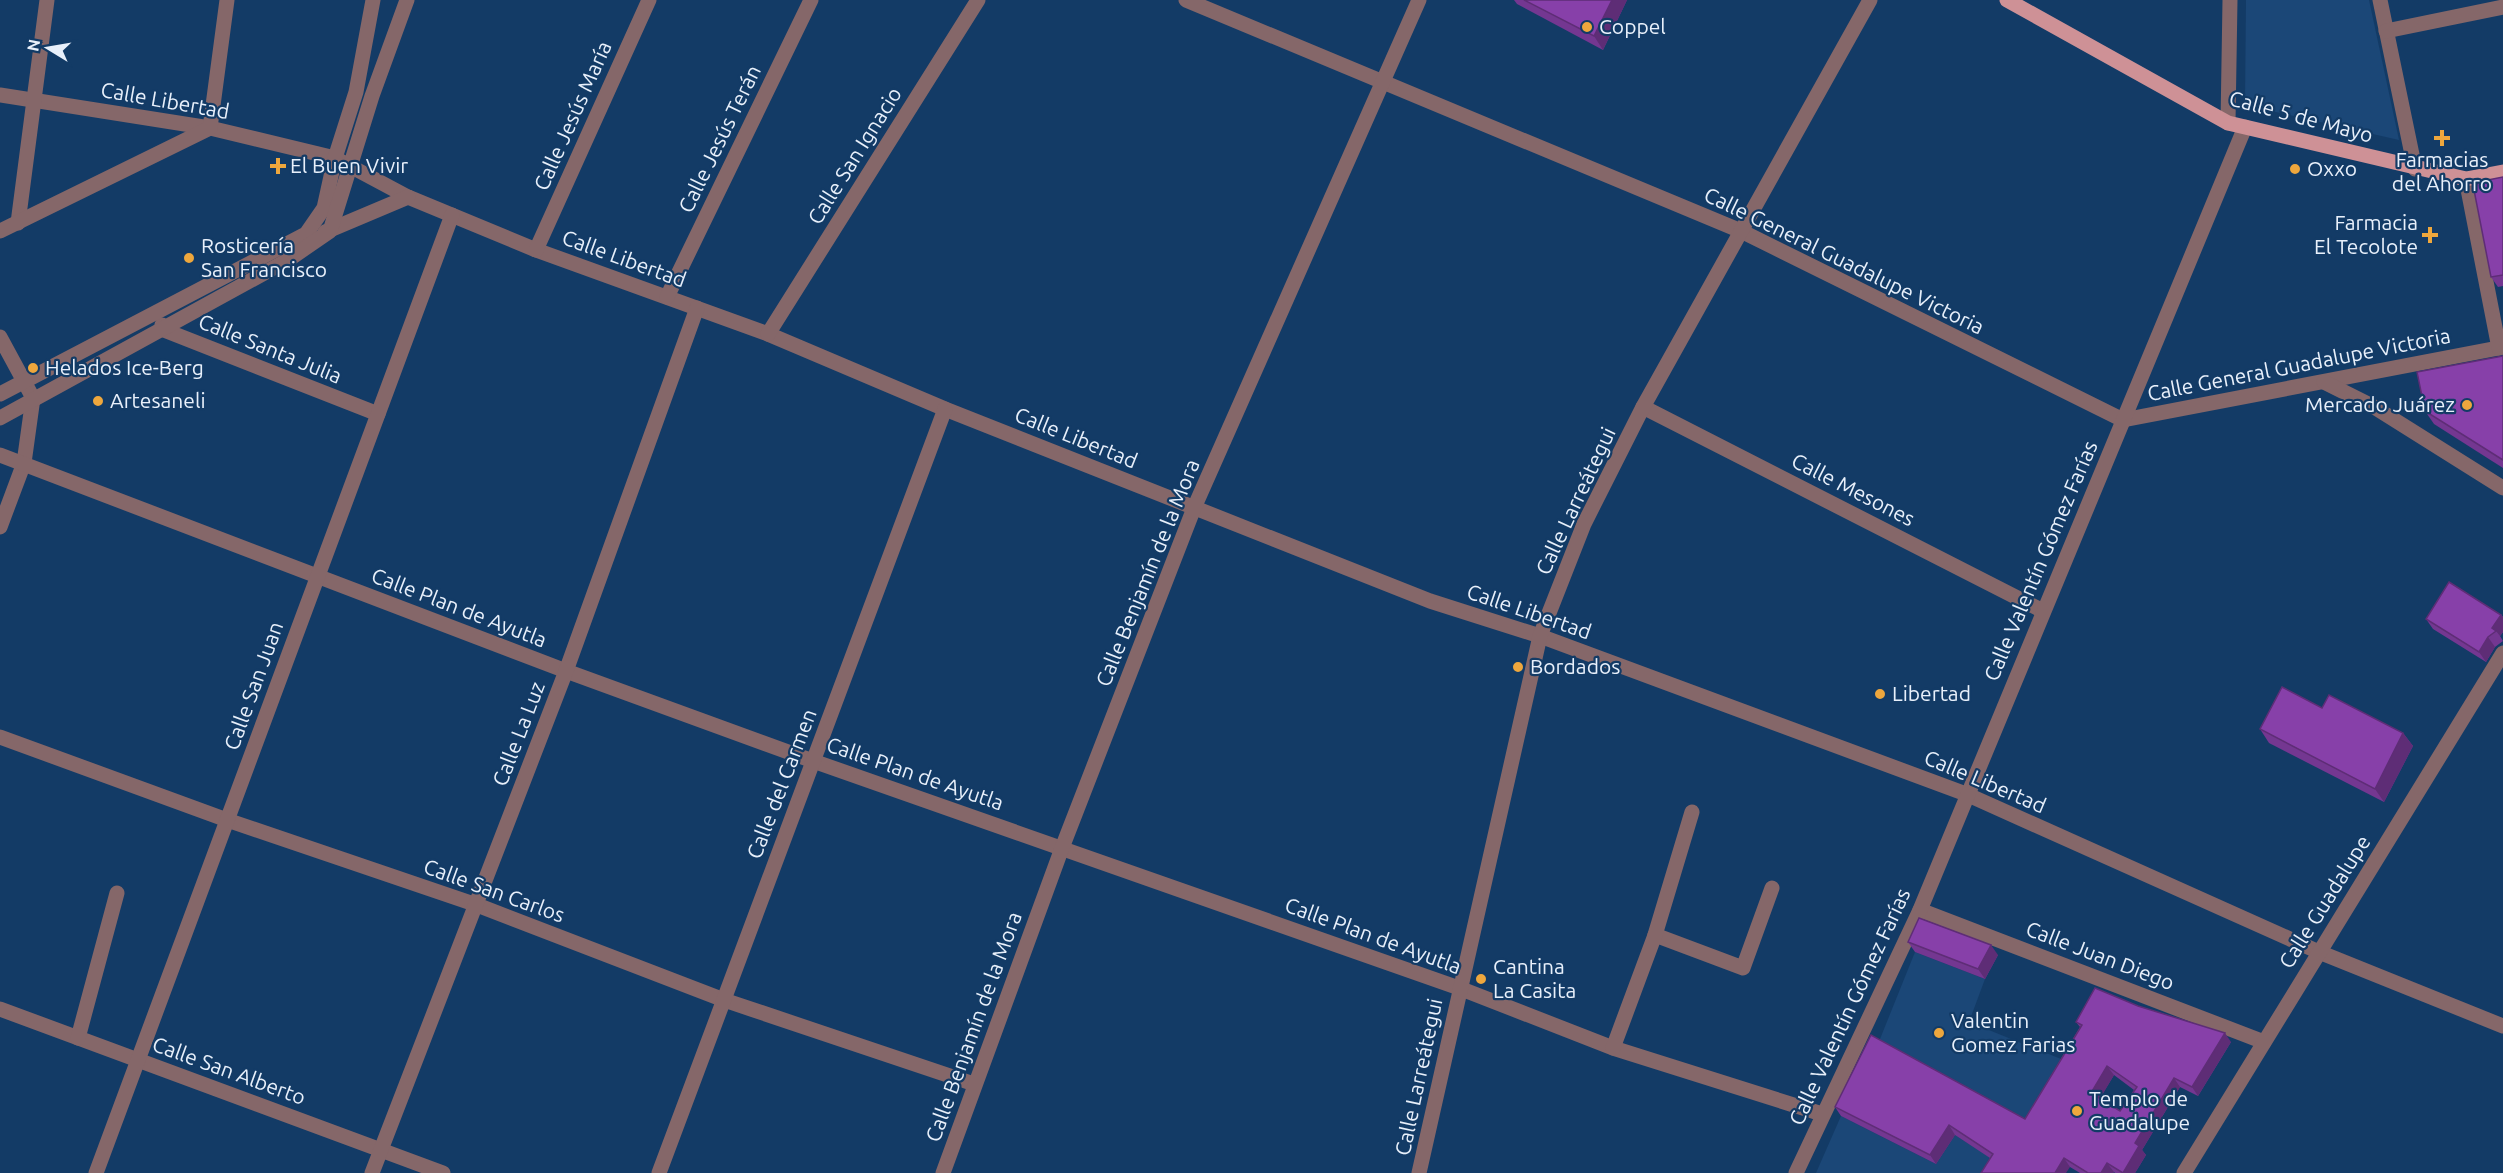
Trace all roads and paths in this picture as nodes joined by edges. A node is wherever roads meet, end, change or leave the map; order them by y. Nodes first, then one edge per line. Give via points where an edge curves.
1 (47, 0) edge
2 (227, 0) edge
3 (373, 0) edge
4 (407, 0) edge
5 (649, 0) edge
6 (811, 0) edge
7 (978, 0) edge
8 (1186, 0) edge
9 (1419, 0) edge
10 (1870, 0) edge
11 (2007, 0) edge
12 (2230, 0) edge
13 (2380, 0) edge
14 (2503, 7) edge
15 (2386, 31) junction
16 (1384, 82) junction
17 (0, 94) edge
18 (34, 100) junction
19 (2228, 123) junction
20 (2245, 127) junction
21 (210, 129) junction
22 (335, 158) junction
23 (351, 165) junction
24 (2415, 169) junction
25 (2503, 172) edge
26 (2466, 179) junction
27 (408, 197) junction
28 (452, 214) junction
29 (18, 223) junction
30 (0, 231) edge
31 (330, 231) junction
32 (1741, 231) junction
33 (306, 234) junction
34 (536, 250) junction
35 (667, 297) junction
36 (698, 308) junction
37 (156, 314) junction
38 (164, 330) junction
39 (768, 334) junction
40 (0, 337) edge
41 (2501, 347) edge
42 (23, 381) junction
43 (2324, 382) junction
44 (0, 394) edge
45 (33, 398) junction
46 (1643, 407) junction
47 (945, 409) junction
48 (378, 414) junction
49 (0, 418) edge
50 (2123, 420) junction
51 (0, 455) edge
52 (24, 463) junction
53 (2503, 488) edge
54 (1194, 508) junction
55 (0, 527) edge
56 (317, 577) junction
57 (2043, 611) junction
58 (1540, 636) junction
59 (2503, 653) edge
60 (566, 671) junction
61 (0, 737) edge
62 (813, 761) junction
63 (1966, 794) junction
64 (1692, 812) dead end
65 (227, 820) junction
66 (1062, 848) junction
67 (1772, 888) dead end
68 (117, 893) dead end
69 (477, 905) junction
70 (1920, 910) junction
71 (1655, 935) junction
72 (2319, 952) junction
73 (1459, 988) junction
74 (724, 1000) junction
75 (0, 1009) edge
76 (2503, 1026) edge
77 (78, 1038) junction
78 (2264, 1042) junction
79 (1613, 1048) junction
80 (138, 1060) junction
81 (974, 1084) junction
82 (1822, 1114) junction
83 (380, 1150) junction
84 (96, 1173) edge
85 (372, 1173) edge
86 (443, 1173) edge
87 (659, 1173) edge
88 (943, 1173) edge
89 (1419, 1173) edge
90 (1796, 1173) edge
91 (2184, 1173) edge

1 - 18 street
2 - 21 street
3 - 22 street via 356,92
4 - 23 street
5 - 34 street, Calle Jesús María
6 - 35 street, Calle Jesús Terán
7 - 39 street, Calle San Ignacio
8 - 16 street, Calle General Guadalupe Victoria
9 - 16 street, Calle Benjamín de la Mora
10 - 32 street, Calle Larreátegui
11 - 19 main road, Calle 5 de Mayo
12 - 19 street
13 - 15 street
14 - 15 street
15 - 24 street
16 - 32 street, Calle General Guadalupe Victoria
16 - 54 street, Calle Benjamín de la Mora
17 - 18 street, Calle Libertad
18 - 21 street, Calle Libertad
18 - 29 street
19 - 20 main road, Calle 5 de Mayo
20 - 24 main road, Calle 5 de Mayo
20 - 50 street, Calle Valentín Gómez Farías
21 - 22 street, Calle Libertad
21 - 29 street
22 - 23 street, Calle Libertad
22 - 33 street via 324,208
23 - 27 street, Calle Libertad
23 - 31 street
24 - 26 main road, Calle 5 de Mayo
25 - 26 main road, Calle 5 de Mayo
26 - 41 street
27 - 28 street, Calle Libertad
27 - 31 street
28 - 34 street
28 - 48 street, Calle San Juan
29 - 30 street
31 - 33 street
31 - 38 street via 306,249
32 - 46 street, Calle Larreátegui
32 - 50 street, Calle General Guadalupe Victoria
33 - 37 street
34 - 35 street, Calle Libertad
35 - 36 street, Calle Libertad
36 - 39 street, Calle Libertad
36 - 60 street, Calle La Luz
37 - 38 street, Calle Santa Julia
37 - 42 street
38 - 45 street
38 - 48 street, Calle Santa Julia
39 - 47 street, Calle Libertad
40 - 42 street
41 - 43 street, Calle General Guadalupe Victoria
42 - 44 street
42 - 45 street
43 - 50 street, Calle General Guadalupe Victoria
43 - 53 street via 2374,406
45 - 49 street
45 - 52 street
46 - 57 street, Calle Mesones
46 - 58 street, Calle Larreátegui via 1584,524
47 - 54 street, Calle Libertad
47 - 62 street, Calle del Carmen
48 - 56 street, Calle San Juan
50 - 57 street, Calle Valentín Gómez Farías
51 - 52 street, Calle Plan de Ayutla
52 - 55 street
52 - 56 street, Calle Plan de Ayutla
54 - 58 street, Calle Libertad via 1430,601
54 - 66 street, Calle Benjamín de la Mora
56 - 60 street, Calle Plan de Ayutla
56 - 65 street, Calle San Juan
57 - 63 street, Calle Valentín Gómez Farías
58 - 63 street, Calle Libertad
58 - 73 street, Calle Larreátegui
59 - 72 street, Calle Guadalupe
60 - 62 street, Calle Plan de Ayutla
60 - 69 street, Calle La Luz
61 - 65 street, Calle San Carlos
62 - 66 street, Calle Plan de Ayutla
62 - 74 street, Calle del Carmen
63 - 70 street, Calle Valentín Gómez Farías
63 - 72 street, Calle Libertad
64 - 71 street
65 - 69 street, Calle San Carlos
65 - 80 street, Calle San Juan
66 - 73 street, Calle Plan de Ayutla
66 - 81 street, Calle Benjamín de la Mora
67 - 71 street via 1743,968
68 - 77 street
69 - 74 street, Calle San Carlos
69 - 83 street, Calle La Luz
70 - 78 street, Calle Juan Diego
70 - 82 street, Calle Valentín Gómez Farías
71 - 79 street
72 - 76 street, Calle Libertad
72 - 78 street, Calle Guadalupe
73 - 79 street, Calle Plan de Ayutla
73 - 89 street, Calle Larreátegui
74 - 81 street, Calle San Carlos
74 - 87 street, Calle del Carmen
75 - 77 street, Calle San Alberto
77 - 80 street, Calle San Alberto
78 - 91 street, Calle Guadalupe
79 - 82 street, Calle Plan de Ayutla
80 - 83 street, Calle San Alberto
80 - 84 street, Calle San Juan
81 - 88 street, Calle Benjamín de la Mora
82 - 90 street, Calle Valentín Gómez Farías
83 - 85 street, Calle La Luz
83 - 86 street, Calle San Alberto

